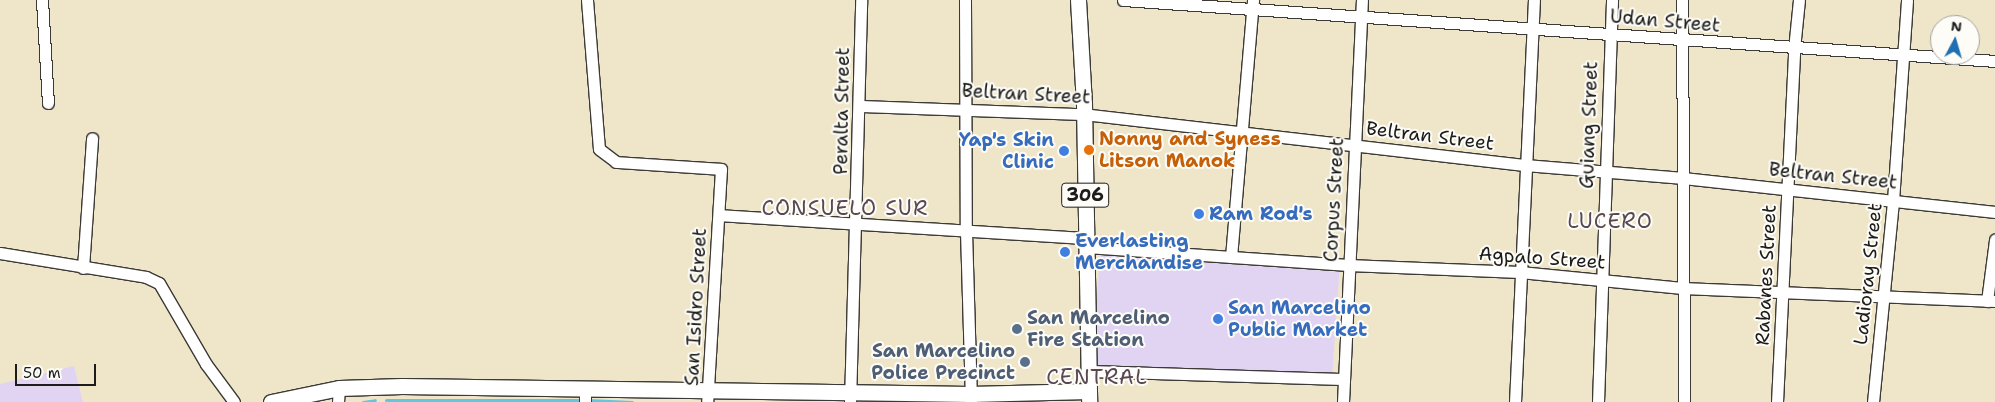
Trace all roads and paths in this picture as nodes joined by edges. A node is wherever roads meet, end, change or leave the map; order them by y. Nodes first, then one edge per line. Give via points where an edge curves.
1 (42, 0) edge
2 (587, 0) edge
3 (860, 0) edge
4 (965, 0) edge
5 (1078, 0) edge
6 (1123, 0) edge
7 (1362, 0) edge
8 (1534, 0) edge
9 (1612, 0) edge
10 (1682, 0) edge
11 (1799, 0) edge
12 (1907, 0) edge
13 (1252, 4) edge
14 (1361, 18) junction
15 (1532, 28) junction
16 (1611, 34) junction
17 (1682, 40) junction
18 (1794, 49) junction
19 (1901, 56) junction
20 (1995, 62) edge
21 (48, 103) dead end
22 (860, 106) junction
23 (966, 108) junction
24 (1083, 114) junction
25 (1242, 133) junction
26 (92, 138) dead end
27 (1356, 145) junction
28 (1525, 165) junction
29 (1605, 171) junction
30 (1683, 178) junction
31 (1788, 189) junction
32 (1893, 200) junction
33 (1995, 212) edge
34 (719, 215) junction
35 (857, 226) junction
36 (966, 231) junction
37 (1995, 240) edge
38 (1086, 243) junction
39 (0, 253) edge
40 (1231, 257) junction
41 (1348, 265) junction
42 (83, 268) junction
43 (1520, 272) junction
44 (1600, 279) junction
45 (1682, 288) junction
46 (1783, 293) junction
47 (1881, 298) junction
48 (1991, 301) edge
49 (1088, 372) junction
50 (1344, 379) junction
51 (1053, 392) junction
52 (338, 395) edge
53 (585, 395) edge
54 (708, 397) edge
55 (850, 397) edge
56 (1088, 397) edge
57 (971, 398) edge
58 (234, 402) edge
59 (271, 402) edge
60 (1067, 402) edge
61 (1343, 402) edge
62 (1515, 402) edge
63 (1598, 402) edge
64 (1684, 402) edge
65 (1777, 402) edge
66 (1873, 402) edge

1 - 21 street
2 - 34 street, San Isidro Street via 599,149 616,162 721,168
3 - 22 street, Peralta Street
4 - 23 street
5 - 24 main road, 306
6 - 13 street, Udan Street
7 - 14 street, Corpus Street
8 - 15 street
9 - 16 street, Guiang Street
10 - 17 street
11 - 18 street, Rabanes Street
12 - 19 street, Ladioray Street
13 - 14 street, Udan Street
13 - 25 street
14 - 15 street, Udan Street
14 - 27 street, Corpus Street
15 - 16 street, Udan Street
15 - 28 street
16 - 17 street, Udan Street
16 - 29 street, Guiang Street
17 - 18 street, Udan Street
17 - 30 street
18 - 19 street, Udan Street
18 - 31 street, Rabanes Street
19 - 20 street, Udan Street
19 - 32 street, Ladioray Street
22 - 23 street, Beltran Street
22 - 35 street, Peralta Street
23 - 24 street, Beltran Street
23 - 36 street
24 - 25 street, Beltran Street
24 - 38 main road, 306
25 - 27 street, Beltran Street
25 - 40 street
26 - 42 street
27 - 28 street, Beltran Street
27 - 41 street, Corpus Street
28 - 29 street, Beltran Street
28 - 43 street
29 - 30 street, Beltran Street
29 - 44 street, Guiang Street
30 - 31 street, Beltran Street
30 - 45 street
31 - 32 street, Beltran Street
31 - 46 street, Rabanes Street
32 - 33 street, Beltran Street
32 - 47 street, Ladioray Street
34 - 35 street, Agpalo Street
34 - 54 street, San Isidro Street
35 - 36 street, Agpalo Street
35 - 55 street, Peralta Street
36 - 38 street, Agpalo Street
36 - 57 street
37 - 48 street
38 - 40 street, Agpalo Street
38 - 49 main road, 306
39 - 42 street
40 - 41 street, Agpalo Street
41 - 43 street, Agpalo Street
41 - 50 street, Corpus Street
42 - 58 street via 146,277 159,283 206,364
43 - 44 street, Agpalo Street
43 - 62 street
44 - 45 street, Agpalo Street
44 - 63 street, Guiang Street
45 - 46 street, Agpalo Street
45 - 64 street
46 - 47 street, Agpalo Street
46 - 65 street, Rabanes Street
47 - 48 street, Agpalo Street
47 - 66 street, Ladioray Street
49 - 50 street
49 - 56 main road, 306
50 - 61 street, Corpus Street
51 - 56 main road
51 - 57 main road
51 - 60 main road
52 - 53 main road
52 - 59 main road
53 - 54 main road
54 - 55 main road
55 - 57 main road

